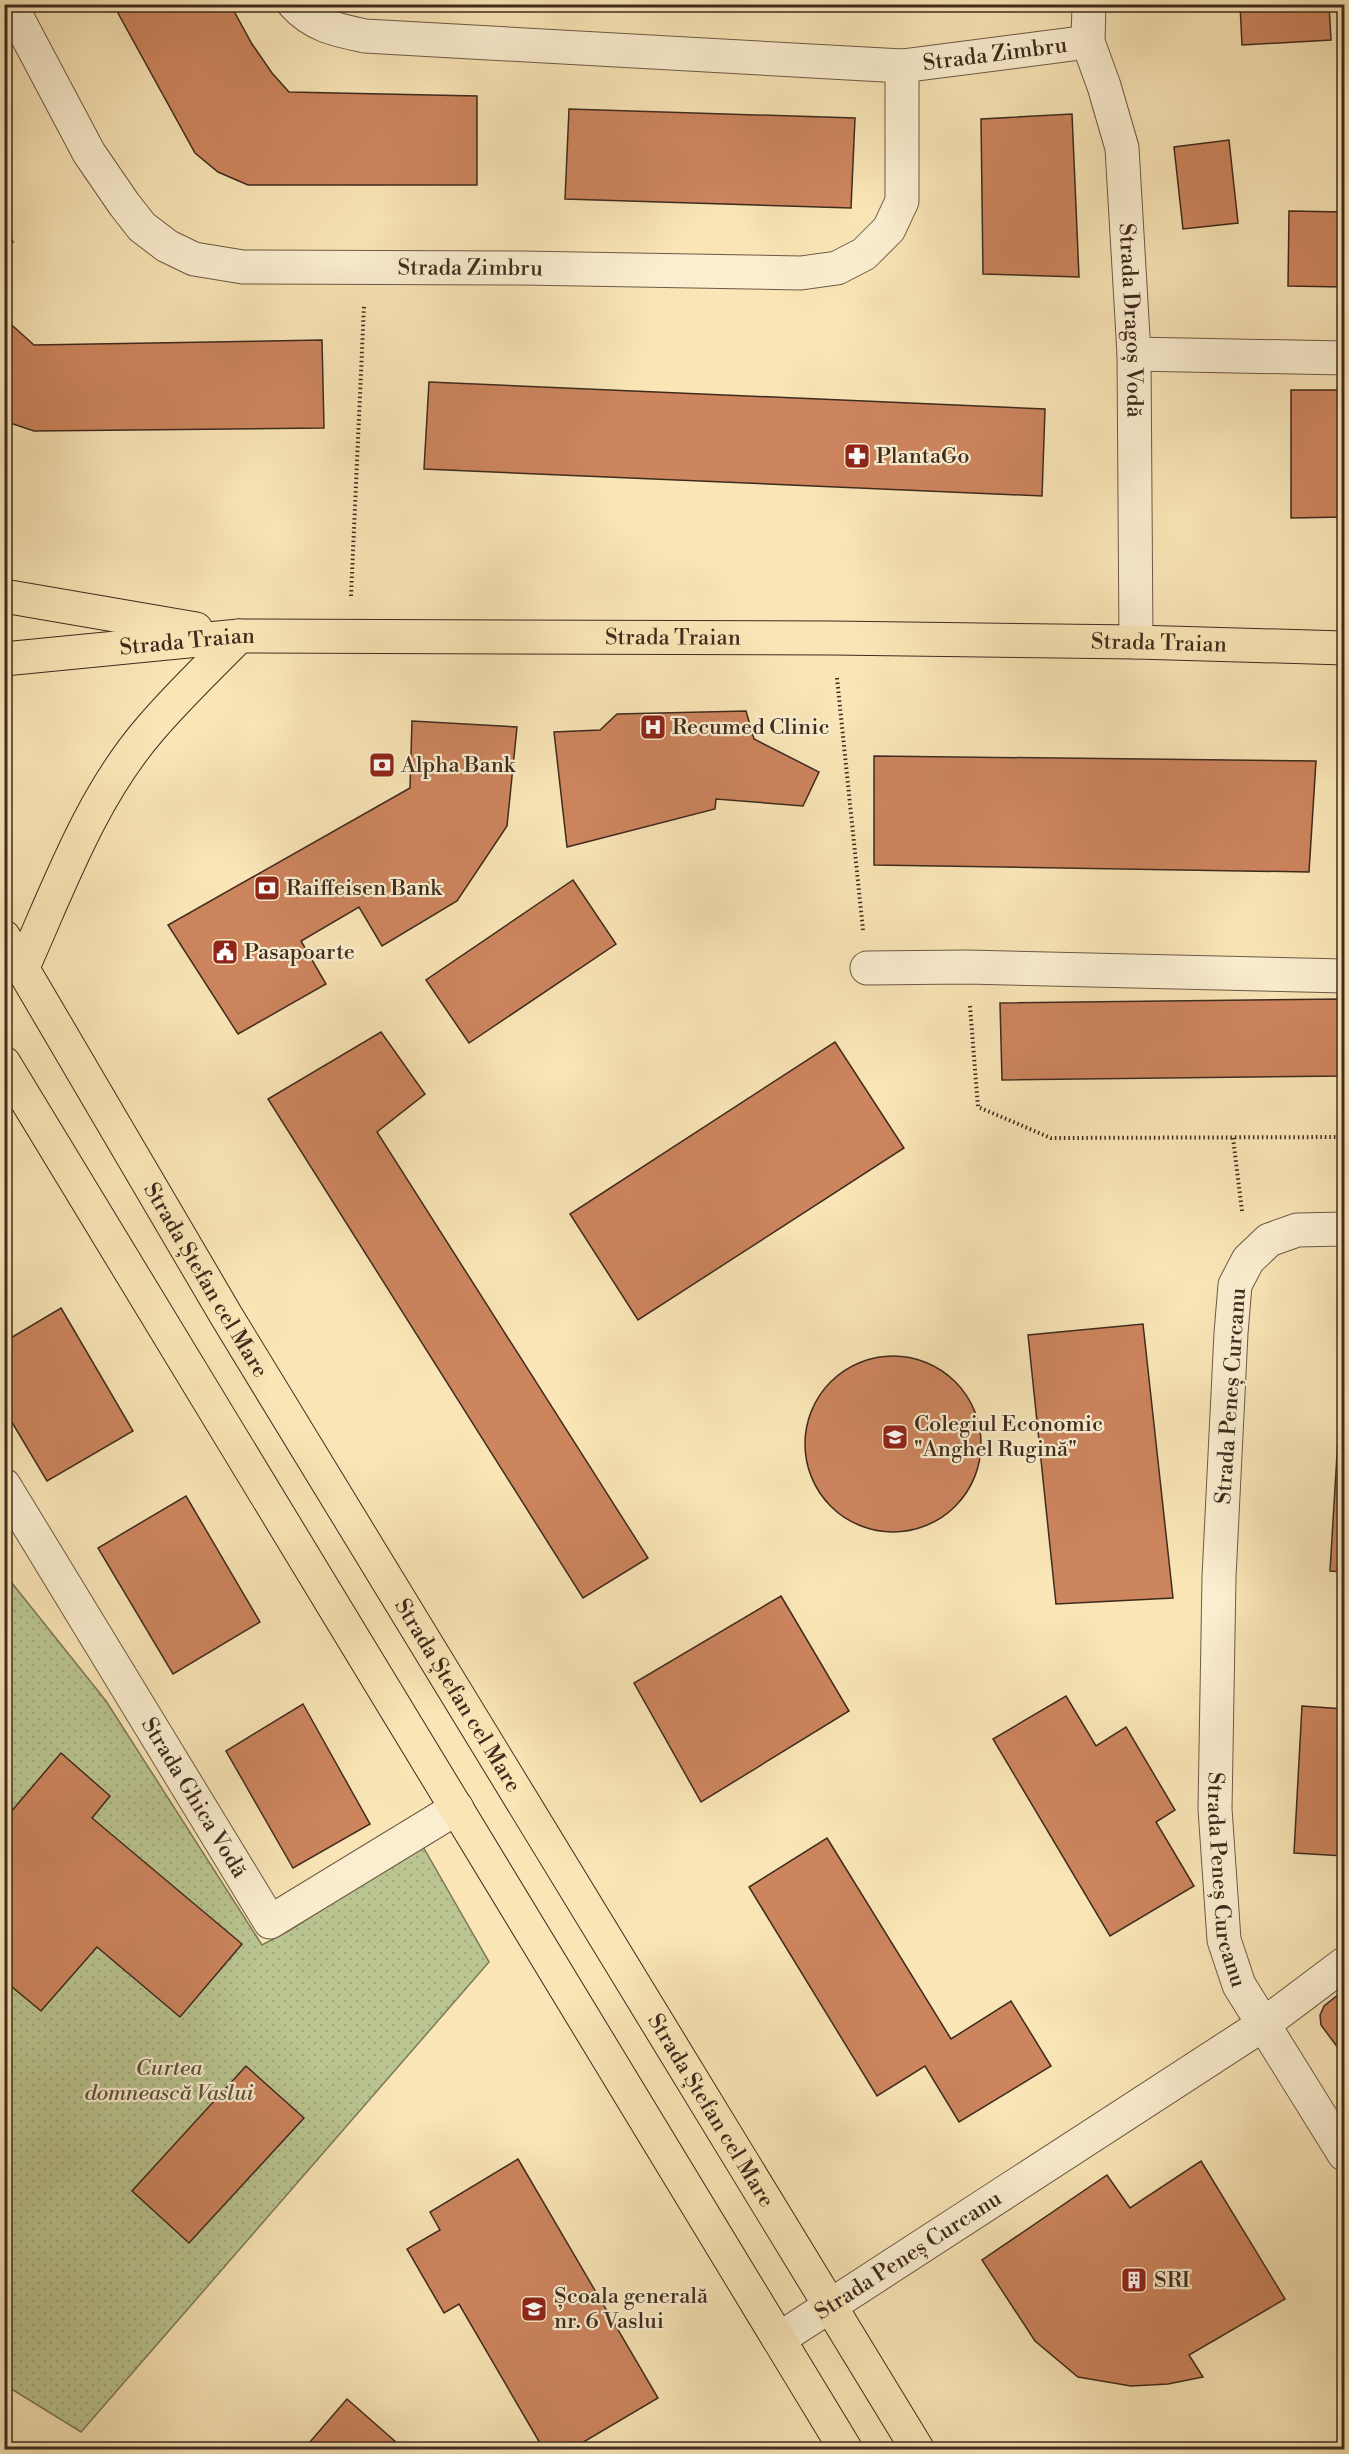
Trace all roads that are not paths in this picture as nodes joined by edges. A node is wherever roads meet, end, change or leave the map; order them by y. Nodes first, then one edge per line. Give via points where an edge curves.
1 (10, 4) edge
2 (294, 4) edge
3 (1089, 4) edge
4 (1088, 42) junction
5 (902, 66) junction
6 (1134, 354) junction
7 (1344, 358) edge
8 (4, 596) edge
9 (239, 636) junction
10 (1136, 642) junction
11 (1342, 648) edge
12 (4, 659) edge
13 (4, 937) edge
14 (23, 967) junction
15 (867, 968) road end
16 (1344, 976) edge
17 (4, 1063) edge
18 (1344, 1229) edge
19 (4, 1485) edge
20 (457, 1808) junction
21 (1344, 1964) edge
22 (1264, 2024) junction
23 (1344, 2154) edge
24 (831, 2305) junction
25 (779, 2339) junction
26 (846, 2450) edge
27 (918, 2450) edge

1 - 5 street, Strada Zimbru via 89,153 142,227 167,246 194,259 243,267 801,273 837,268 864,254 889,229 902,201
2 - 5 street, Strada Zimbru via 306,18 365,36
3 - 4 street, Strada Dragoș Vodă
4 - 5 street, Strada Zimbru
4 - 6 street, Strada Dragoș Vodă via 1122,148
6 - 7 street
6 - 10 street, Strada Dragoș Vodă
8 - 9 main road
9 - 10 main road, Strada Traian
9 - 12 main road, Strada Traian
9 - 14 main road via 149,729 106,791
10 - 11 main road, Strada Traian
13 - 14 main road, Strada Ștefan cel Mare
14 - 24 main road, Strada Ștefan cel Mare via 227,1317
15 - 16 street
17 - 20 main road
18 - 22 street, Strada Peneș Curcanu via 1297,1230 1269,1240 1248,1260 1235,1285 1219,1577 1215,1809 1224,1940 1239,1985
19 - 20 street, Strada Ghica Vodă via 270,1922
20 - 25 main road
21 - 22 street
22 - 23 street
22 - 24 street, Strada Peneș Curcanu
24 - 25 street, Strada Peneș Curcanu
24 - 27 main road, Strada Ștefan cel Mare
25 - 26 main road

